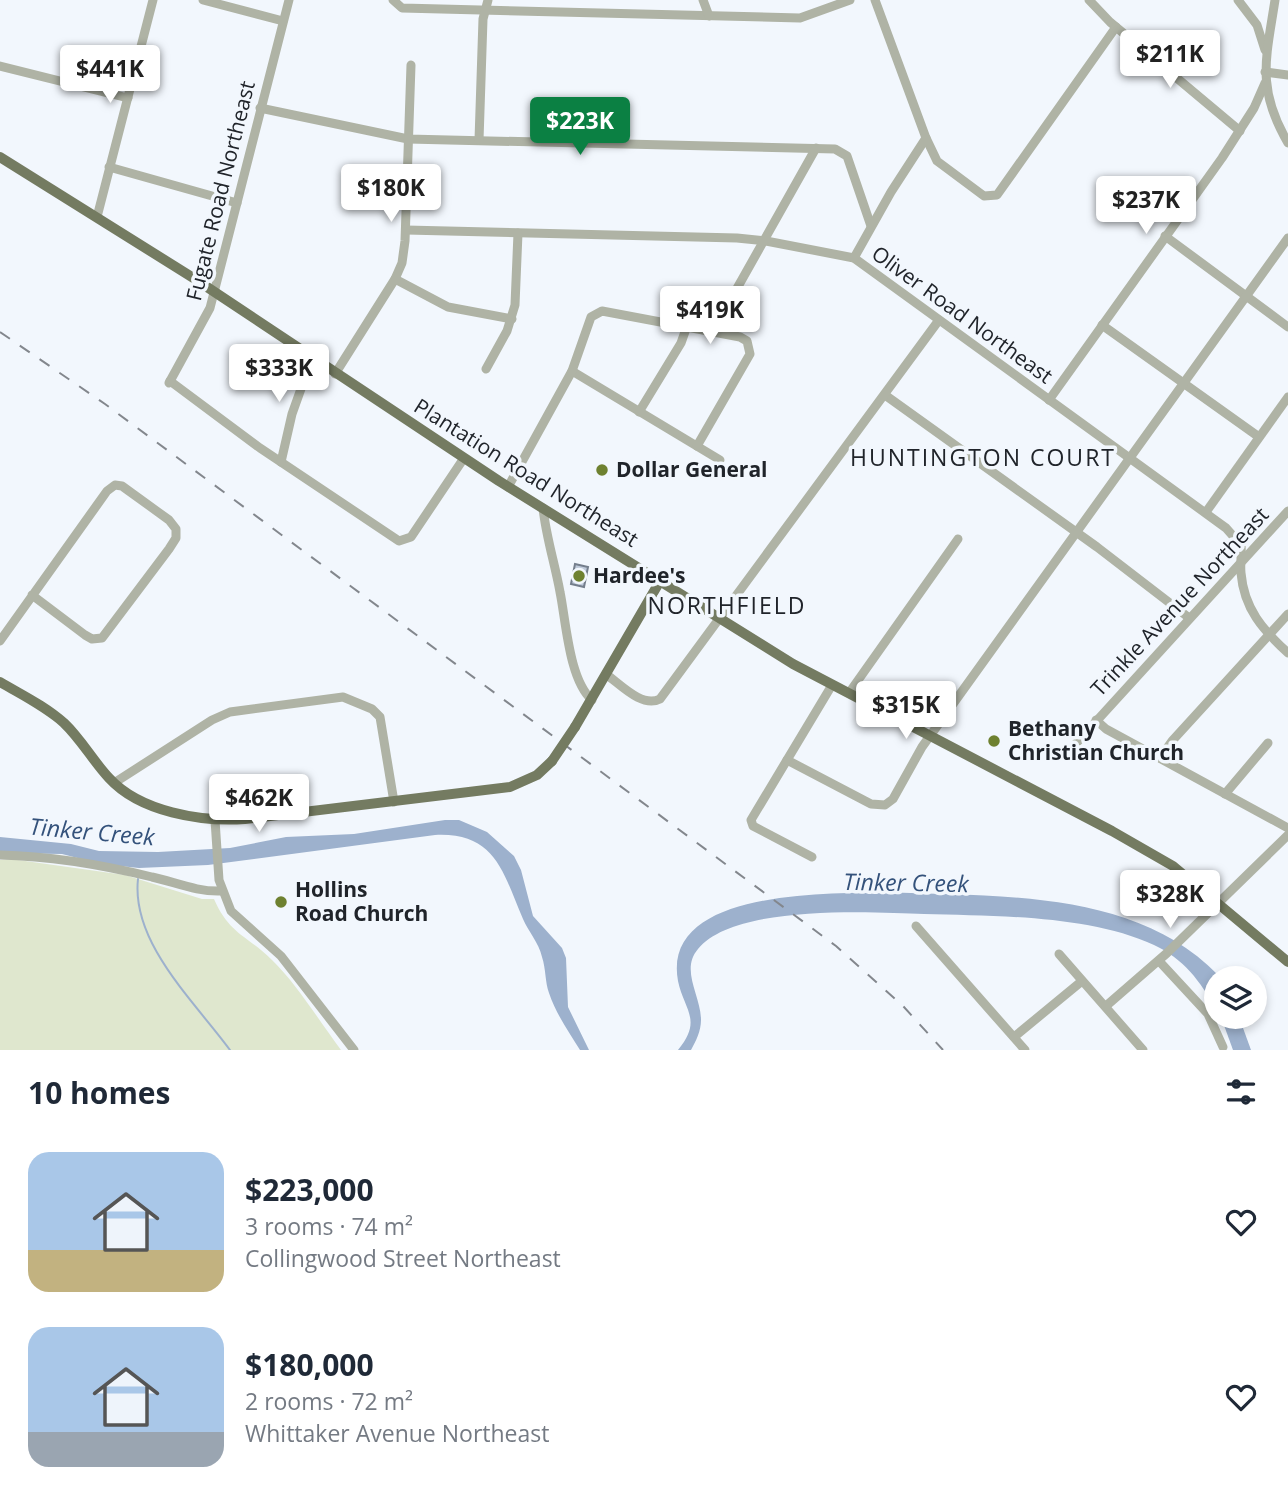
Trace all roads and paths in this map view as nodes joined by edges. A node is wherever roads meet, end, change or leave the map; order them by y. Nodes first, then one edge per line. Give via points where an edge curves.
1 (153, 0) edge
2 (203, 0) edge
3 (289, 0) edge
4 (393, 0) edge
5 (488, 0) edge
6 (703, 0) edge
7 (850, 0) edge
8 (875, 0) edge
9 (1089, 0) edge
10 (1238, 0) edge
11 (1275, 0) edge
12 (485, 10) junction
13 (709, 16) junction
14 (283, 21) junction
15 (1116, 27) junction
16 (1266, 55) junction
17 (411, 65) dead end
18 (0, 66) edge
19 (1265, 72) junction
20 (1288, 75) edge
21 (1265, 83) junction
22 (128, 98) junction
23 (260, 107) junction
24 (1240, 131) junction
25 (926, 138) junction
26 (408, 139) junction
27 (479, 140) junction
28 (1288, 143) edge
29 (816, 148) junction
30 (0, 157) edge
31 (109, 167) junction
32 (237, 203) junction
33 (97, 217) junction
34 (871, 226) junction
35 (406, 230) junction
36 (518, 233) junction
37 (1164, 236) junction
38 (1288, 238) edge
39 (763, 240) junction
40 (854, 258) junction
41 (395, 279) junction
42 (215, 292) junction
43 (1247, 296) junction
44 (512, 319) junction
45 (939, 320) junction
46 (1102, 325) junction
47 (687, 326) junction
48 (1288, 327) edge
49 (713, 331) junction
50 (312, 358) junction
51 (486, 369) dead end
52 (572, 371) junction
53 (335, 374) junction
54 (1184, 384) junction
55 (885, 395) junction
56 (1288, 397) edge
57 (1049, 400) junction
58 (639, 412) junction
59 (1259, 437) junction
60 (697, 446) junction
61 (464, 458) junction
62 (1131, 458) junction
63 (720, 460) dead end
64 (281, 462) junction
65 (508, 487) junction
66 (543, 508) junction
67 (1288, 510) edge
68 (1206, 512) junction
69 (1077, 533) junction
70 (958, 539) dead end
71 (1241, 561) junction
72 (660, 581) junction
73 (32, 595) junction
74 (1288, 614) edge
75 (1188, 617) junction
76 (721, 619) junction
77 (1269, 635) junction
78 (0, 641) edge
79 (1288, 653) edge
80 (607, 675) junction
81 (0, 682) edge
82 (832, 685) junction
83 (849, 693) junction
84 (592, 700) junction
85 (1096, 720) junction
86 (931, 736) junction
87 (1268, 743) dead end
88 (1070, 749) dead end
89 (1160, 758) junction
90 (787, 760) junction
91 (114, 783) junction
92 (1225, 794) junction
93 (394, 802) junction
94 (215, 820) junction
95 (1288, 828) edge
96 (1288, 835) edge
97 (0, 855) edge
98 (812, 857) dead end
99 (221, 891) junction
100 (1219, 904) junction
101 (916, 926) dead end
102 (1059, 954) dead end
103 (1159, 961) junction
104 (1288, 962) edge
105 (1082, 981) junction
106 (1106, 1006) junction
107 (1014, 1037) junction
108 (1223, 1047) dead end
109 (354, 1050) edge
110 (1025, 1050) edge
111 (1143, 1050) edge

1 - 22 street
2 - 14 street
3 - 14 street, Fugate Road Northeast
4 - 12 street via 398,7
5 - 12 street
6 - 13 street
7 - 13 street via 800,18
8 - 25 street
9 - 15 street
10 - 16 street via 1256,25
11 - 16 street
12 - 13 street
12 - 27 street
14 - 23 street, Fugate Road Northeast
15 - 24 street
15 - 25 street via 997,195 984,196 936,161
16 - 19 street
17 - 26 street
18 - 22 street
19 - 20 street
19 - 21 street
21 - 24 street
21 - 28 street
22 - 31 street
23 - 26 street
23 - 32 street, Fugate Road Northeast
24 - 37 street
25 - 34 street
26 - 27 street
26 - 35 street
27 - 29 street
29 - 34 street via 835,149 847,156
29 - 39 street
30 - 33 main road, Plantation Road Northeast
31 - 32 street
31 - 33 street
32 - 42 street, Fugate Road Northeast
33 - 42 main road, Plantation Road Northeast
34 - 40 street
35 - 36 street, Oliver Road Northeast
35 - 41 street via 402,264
36 - 39 street, Oliver Road Northeast
36 - 44 street
37 - 43 street
37 - 46 street
38 - 43 street
39 - 40 street, Oliver Road Northeast
39 - 49 street
40 - 45 street, Oliver Road Northeast
41 - 44 street via 448,307
41 - 53 street
42 - 50 main road, Plantation Road Northeast
42 - 64 street, Fugate Road Northeast via 204,322 170,382
43 - 48 street
43 - 54 street
44 - 51 street
45 - 55 street
45 - 57 street, Oliver Road Northeast
46 - 54 street
46 - 57 street
47 - 49 street
47 - 52 street via 598,312 589,321
47 - 58 street
49 - 60 street via 740,337 749,345 750,354
50 - 53 main road, Plantation Road Northeast
50 - 64 street
52 - 58 street
52 - 65 street
53 - 61 main road, Plantation Road Northeast
54 - 59 street
54 - 62 street
55 - 69 street
55 - 76 street
56 - 59 street
57 - 62 street, Oliver Road Northeast
58 - 60 street
59 - 68 street
60 - 63 street
61 - 64 street via 407,540 396,540
61 - 65 main road, Plantation Road Northeast
62 - 68 street, Oliver Road Northeast
62 - 69 street
65 - 66 main road, Plantation Road Northeast
66 - 72 main road, Plantation Road Northeast
66 - 84 street via 574,662 583,690
67 - 71 street, Trinkle Avenue Northeast
68 - 71 street, Oliver Road Northeast via 1239,541
69 - 75 street
69 - 86 street
70 - 83 street
71 - 75 street, Trinkle Avenue Northeast
71 - 77 street, Oliver Road Northeast via 1247,601
72 - 76 main road, Plantation Road Northeast
72 - 80 main road
73 - 73 street via 107,491 119,484 174,526 176,538 105,635 92,639
73 - 78 street
74 - 77 street
75 - 85 street, Trinkle Avenue Northeast
76 - 80 street via 656,701 643,700
76 - 82 main road, Plantation Road Northeast
77 - 79 street, Oliver Road Northeast
77 - 89 street
80 - 84 main road
81 - 91 main road via 64,724
82 - 83 main road, Plantation Road Northeast
82 - 90 street
83 - 86 main road, Plantation Road Northeast
84 - 93 main road, bridge via 552,761 537,775 510,787
85 - 88 street, Trinkle Avenue Northeast
85 - 89 street
86 - 90 street via 893,800 880,806
86 - 100 main road, Plantation Road Northeast via 1139,845 1187,876
87 - 92 street
89 - 92 street
90 - 98 street via 751,820 753,826
91 - 93 street via 230,712 343,697 377,713
91 - 94 main road via 152,804
92 - 95 street
93 - 94 main road
94 - 99 street
96 - 100 street
97 - 99 street via 80,863
99 - 109 street via 231,911 281,956
100 - 103 street
100 - 104 main road, Plantation Road Northeast
101 - 107 street
102 - 105 street
103 - 106 street
103 - 108 street via 1208,1014
105 - 106 street
105 - 107 street
106 - 111 street
107 - 110 street

